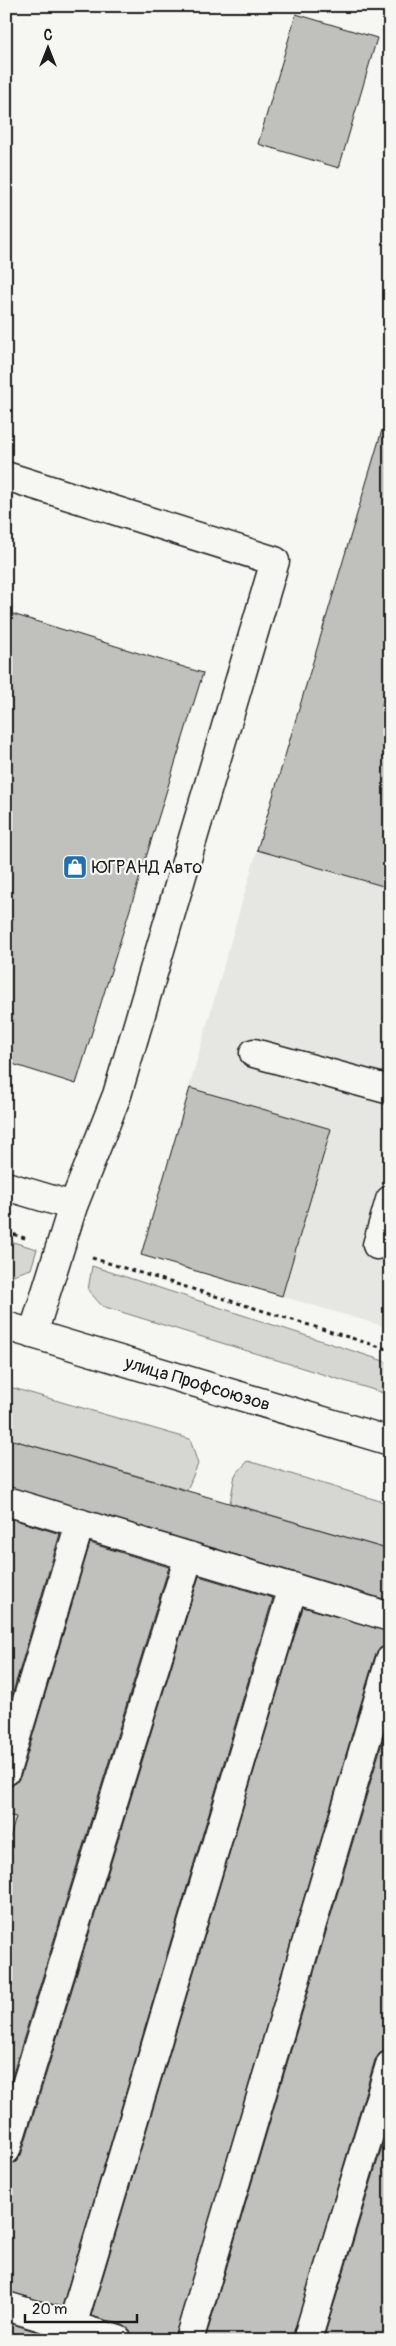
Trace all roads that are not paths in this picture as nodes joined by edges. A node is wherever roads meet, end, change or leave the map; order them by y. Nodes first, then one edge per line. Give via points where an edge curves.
1 (6, 476) edge
2 (254, 1053) dead end
3 (390, 1090) edge
4 (6, 1186) edge
5 (390, 1200) edge
6 (74, 1206) junction
7 (376, 1245) dead end
8 (6, 1326) edge
9 (33, 1334) junction
10 (390, 1441) edge
11 (6, 1501) edge
12 (80, 1523) junction
13 (189, 1556) junction
14 (293, 1588) junction
15 (390, 1617) edge
16 (390, 1660) edge
17 (6, 1771) edge
18 (390, 2064) edge
19 (6, 2150) edge
20 (6, 2306) edge
21 (72, 2326) junction
22 (118, 2340) edge
23 (189, 2340) edge
24 (307, 2340) edge

1 - 6 main road via 275,561 117,1096
2 - 3 main road
4 - 6 main road
5 - 7 main road
6 - 9 main road
8 - 9 main road, улица Профсоюзов
9 - 10 main road, улица Профсоюзов
11 - 12 main road
12 - 13 main road
12 - 17 main road
13 - 14 main road
13 - 19 main road
14 - 15 main road
14 - 21 main road
16 - 23 main road
18 - 24 main road
20 - 21 main road
21 - 22 main road

